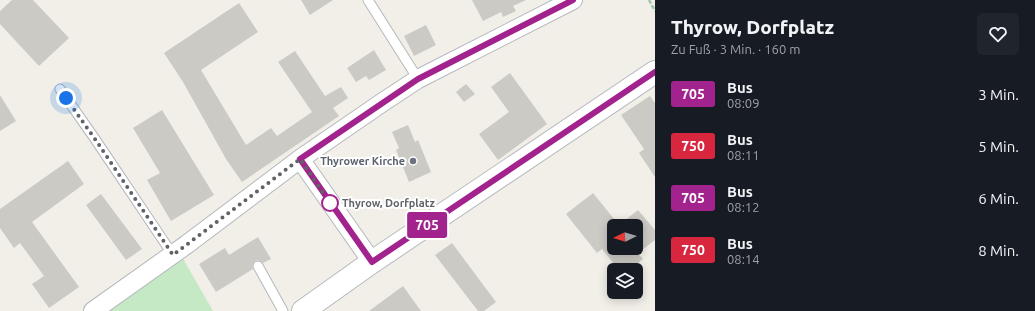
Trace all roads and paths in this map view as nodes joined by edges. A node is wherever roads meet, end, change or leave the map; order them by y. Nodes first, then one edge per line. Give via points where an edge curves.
1 (368, 0) edge
2 (573, 0) edge
3 (649, 0) edge
4 (655, 10) edge
5 (655, 72) edge
6 (418, 79) junction
7 (60, 89) dead end
8 (300, 159) junction
9 (173, 255) junction
10 (372, 262) junction
11 (258, 266) dead end
12 (93, 311) edge
13 (283, 311) edge
14 (303, 311) edge

1 - 6 lane
2 - 6 street
3 - 4 path
5 - 10 main road
6 - 8 street
7 - 9 lane
8 - 9 street
8 - 10 street
9 - 12 street
10 - 14 main road
11 - 13 lane

